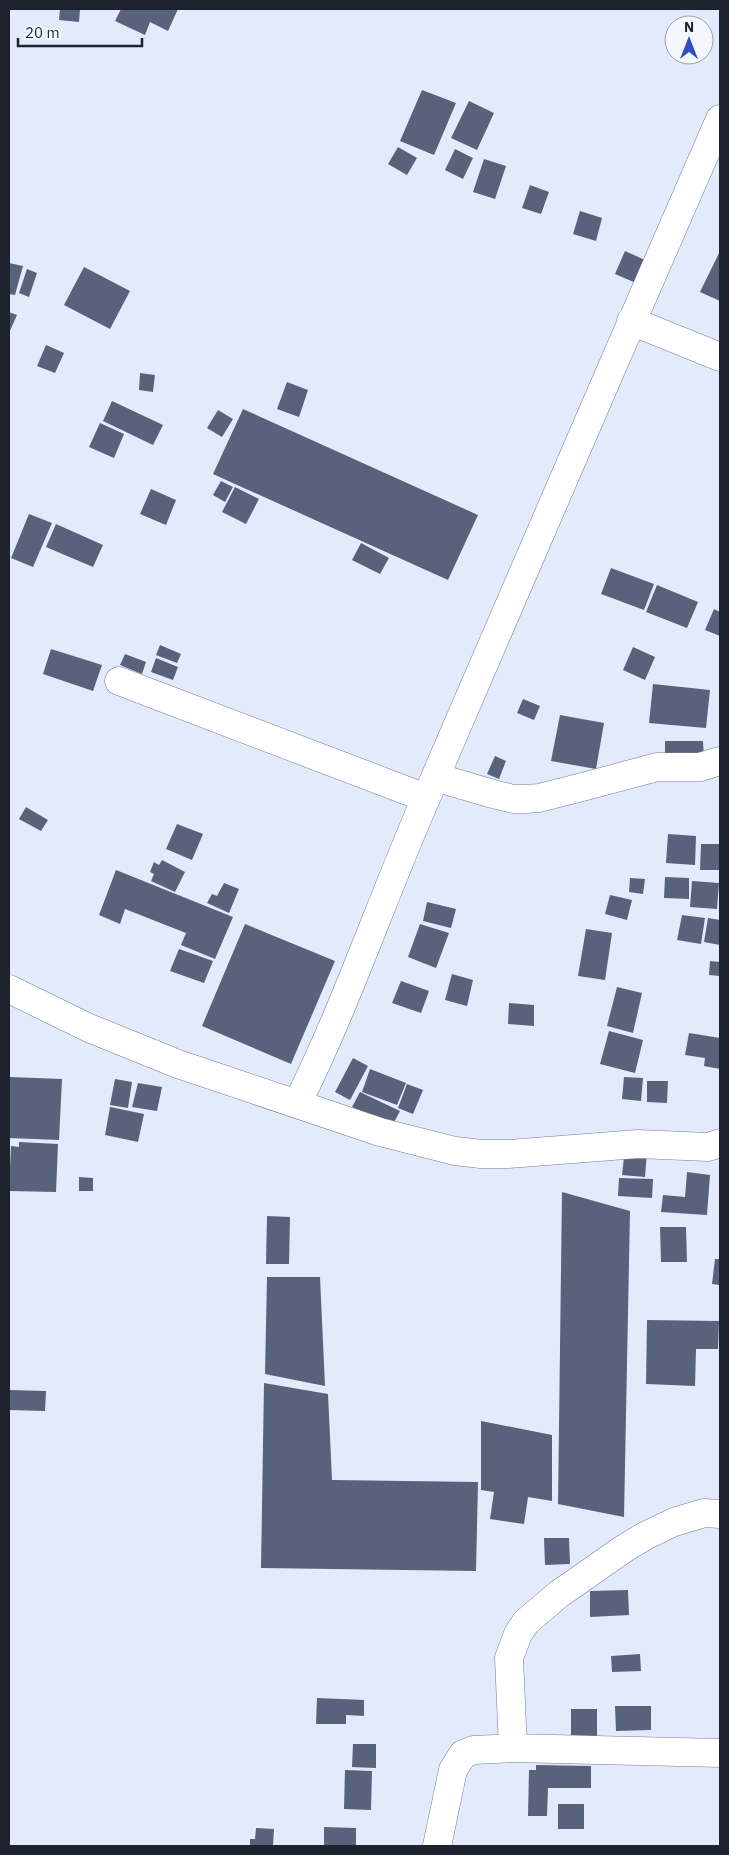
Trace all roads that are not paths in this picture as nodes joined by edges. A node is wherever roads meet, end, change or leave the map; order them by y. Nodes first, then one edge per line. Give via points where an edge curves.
1 (720, 120) edge
2 (631, 321) junction
3 (720, 357) edge
4 (119, 681) dead end
5 (720, 761) edge
6 (431, 787) junction
7 (9, 989) edge
8 (297, 1104) junction
9 (720, 1143) edge
10 (720, 1514) edge
11 (513, 1748) junction
12 (720, 1754) edge
13 (438, 1846) edge

1 - 2 street
2 - 3 street
2 - 6 street
4 - 6 street
5 - 6 street via 700,767 657,767 539,798 513,799
6 - 8 street via 323,1052
7 - 8 street via 89,1028 178,1064
8 - 9 street via 388,1134 481,1154 537,1153 638,1144 708,1147
10 - 11 street via 704,1513 645,1536 566,1589 526,1622 509,1658
11 - 12 street
11 - 13 street via 482,1748 463,1754 453,1770

